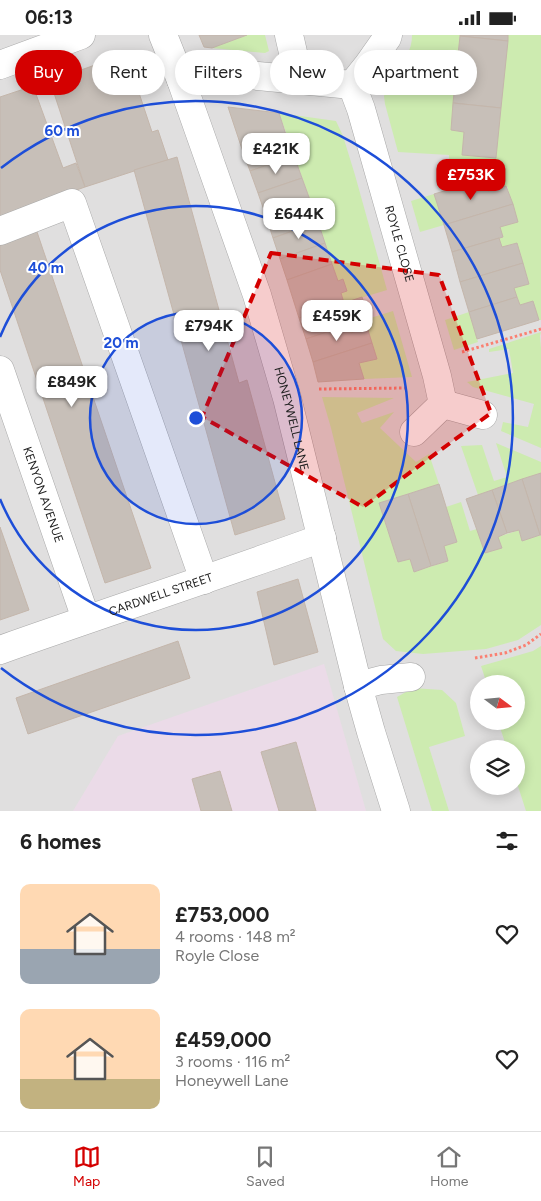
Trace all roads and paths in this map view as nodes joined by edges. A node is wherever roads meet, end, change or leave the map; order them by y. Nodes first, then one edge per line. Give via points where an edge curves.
1 (81, 35) edge
2 (163, 35) edge
3 (289, 35) edge
4 (388, 35) edge
5 (25, 45) edge
6 (293, 50) edge
7 (0, 65) edge
8 (175, 65) edge
9 (344, 84) edge
10 (352, 85) junction
11 (186, 95) edge
12 (0, 231) edge
13 (541, 329) edge
14 (459, 353) dead end
15 (0, 370) edge
16 (413, 385) dead end
17 (317, 389) dead end
18 (443, 404) junction
19 (483, 415) dead end
20 (414, 432) dead end
21 (322, 538) junction
22 (204, 580) junction
23 (86, 619) junction
24 (541, 634) edge
25 (0, 650) edge
26 (475, 658) dead end
27 (411, 677) dead end
28 (358, 686) junction
29 (396, 811) edge

1 - 5 street
2 - 8 street, HONEYWELL LANE
3 - 6 street
4 - 10 street
5 - 7 street
9 - 10 street
10 - 18 street, ROYLE CLOSE
11 - 21 street, HONEYWELL LANE via 257,295
12 - 22 street via 72,203
13 - 14 path
15 - 23 street, KENYON AVENUE
16 - 17 path via 407,388
18 - 19 street
18 - 20 street
21 - 22 street, CARDWELL STREET
21 - 28 street, HONEYWELL LANE
22 - 23 street, CARDWELL STREET
23 - 25 street, CARDWELL STREET
24 - 26 path via 526,645 505,653
27 - 28 street
28 - 29 street, HONEYWELL LANE

